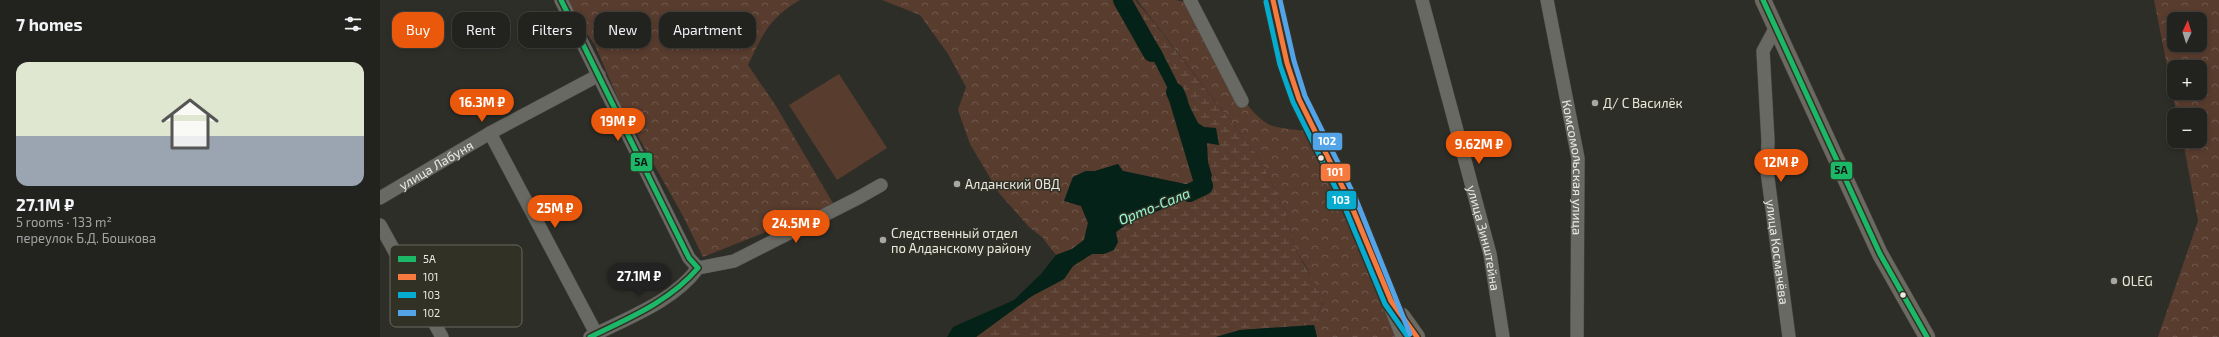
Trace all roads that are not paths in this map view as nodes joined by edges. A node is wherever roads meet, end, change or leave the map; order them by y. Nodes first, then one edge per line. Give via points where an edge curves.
1 (561, 0) edge
2 (1190, 0) edge
3 (1273, 0) edge
4 (1422, 0) edge
5 (1547, 0) edge
6 (1762, 0) edge
7 (1776, 27) junction
8 (599, 76) junction
9 (1242, 101) dead end
10 (490, 133) junction
11 (882, 184) dead end
12 (380, 198) edge
13 (380, 225) edge
14 (391, 245) edge
15 (698, 268) junction
16 (1391, 301) junction
17 (436, 327) edge
18 (595, 336) edge
19 (442, 337) edge
20 (1404, 337) edge
21 (1417, 337) edge
22 (1503, 337) edge
23 (1577, 337) edge
24 (1789, 337) edge
25 (1927, 337) edge

1 - 8 street
2 - 9 street
3 - 16 main road via 1287,63 1299,99 1349,200
4 - 22 street, улица Зинштейна via 1490,254
5 - 23 street, Комсомольская улица via 1578,158
6 - 7 main road
7 - 24 street, улица Космачёва via 1763,50 1768,140 1767,171
7 - 25 main road via 1880,254
8 - 10 street, улица Лабуня
8 - 15 street via 690,258
10 - 12 street, улица Лабуня
10 - 18 street
11 - 15 street via 734,261
13 - 14 street
15 - 18 street via 687,282 668,296
16 - 20 main road
16 - 21 main road
17 - 19 street

